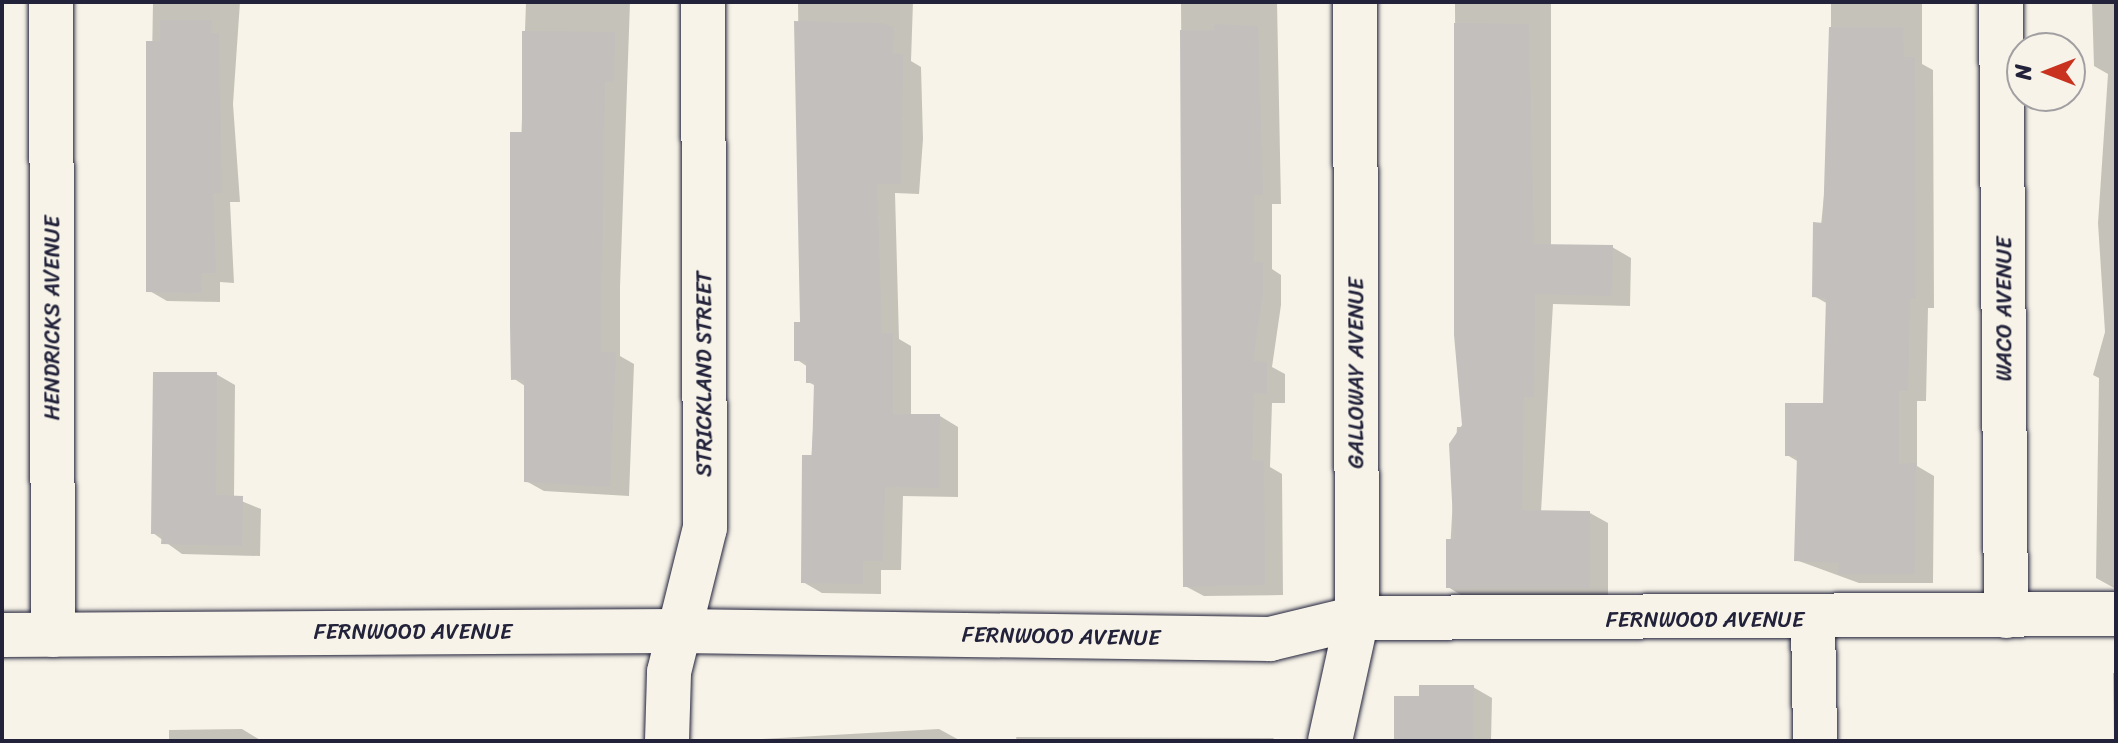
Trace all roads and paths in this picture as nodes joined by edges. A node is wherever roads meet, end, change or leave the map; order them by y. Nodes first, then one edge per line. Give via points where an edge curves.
1 (51, 2) edge
2 (703, 2) edge
3 (1355, 2) edge
4 (2001, 2) edge
5 (2116, 614) edge
6 (2006, 616) junction
7 (1357, 618) junction
8 (1813, 621) junction
9 (679, 631) junction
10 (2, 635) edge
11 (53, 635) junction
12 (667, 741) edge
13 (1330, 741) edge
14 (1815, 741) edge

1 - 11 street, HENDRICKS AVENUE
2 - 9 street, STRICKLAND STREET via 705,528
3 - 7 street, GALLOWAY AVENUE
4 - 6 street, WACO AVENUE
5 - 6 street, FERNWOOD AVENUE
6 - 8 street, FERNWOOD AVENUE
7 - 8 street, FERNWOOD AVENUE
7 - 9 street, FERNWOOD AVENUE via 1314,634 1270,639
7 - 13 street, GALLOWAY AVENUE
8 - 14 street
9 - 11 street, FERNWOOD AVENUE
9 - 12 street, STRICKLAND STREET
10 - 11 street, FERNWOOD AVENUE

